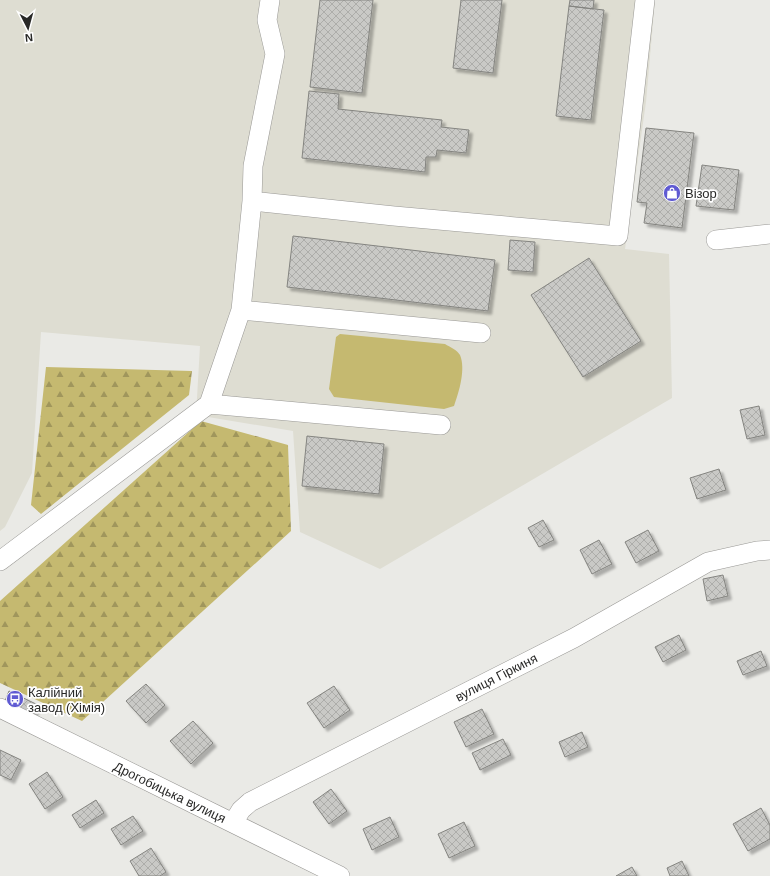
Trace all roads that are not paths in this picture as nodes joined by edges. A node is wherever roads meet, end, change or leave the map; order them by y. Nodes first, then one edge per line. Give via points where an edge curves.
1 (270, 0) edge
2 (645, 0) edge
3 (252, 201) junction
4 (770, 234) edge
5 (716, 240) dead end
6 (241, 310) junction
7 (481, 333) dead end
8 (210, 404) junction
9 (441, 425) dead end
10 (770, 550) edge
11 (0, 561) edge
12 (0, 708) edge
13 (233, 823) junction
14 (340, 876) edge

1 - 3 street via 267,20 275,54 253,166
2 - 3 street via 618,236
3 - 6 street
4 - 5 street
6 - 7 street
6 - 8 street
8 - 9 street
8 - 11 street
10 - 13 street, вулиця Гіркиня via 757,550 708,562 574,638 250,802
12 - 13 street, Дрогобицька вулиця
13 - 14 street, Дрогобицька вулиця

